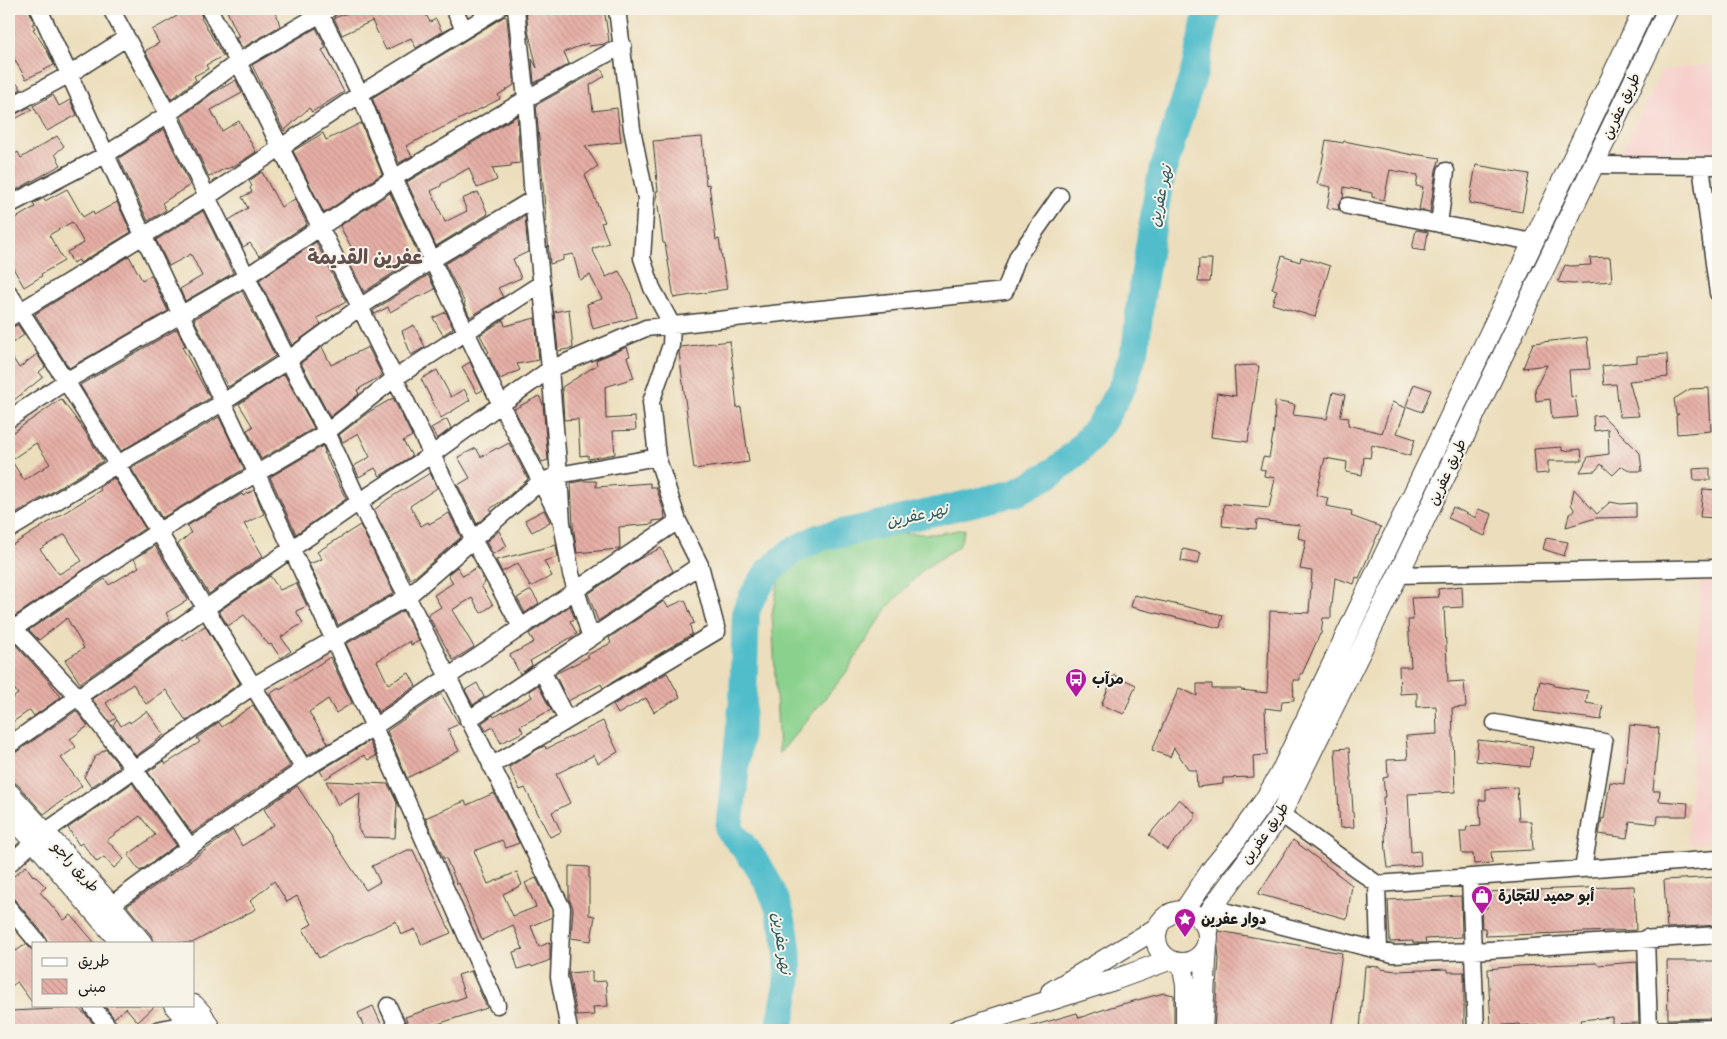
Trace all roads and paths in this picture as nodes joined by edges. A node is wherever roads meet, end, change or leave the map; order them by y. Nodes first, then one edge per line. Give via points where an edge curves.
1 (39, 9) edge
2 (112, 9) edge
3 (209, 9) edge
4 (454, 9) edge
5 (498, 9) edge
6 (516, 9) edge
7 (617, 9) edge
8 (1644, 9) edge
9 (1668, 9) edge
10 (323, 10) edge
11 (464, 29) junction
12 (126, 38) junction
13 (623, 45) junction
14 (238, 62) junction
15 (70, 74) junction
16 (360, 94) junction
17 (526, 99) junction
18 (9, 107) edge
19 (168, 114) junction
20 (279, 148) junction
21 (107, 154) junction
22 (1594, 165) junction
23 (1701, 166) junction
24 (1718, 166) edge
25 (1446, 171) dead end
26 (394, 178) junction
27 (1060, 196) dead end
28 (207, 197) junction
29 (532, 200) junction
30 (9, 206) edge
31 (1348, 206) dead end
32 (1439, 224) junction
33 (320, 227) junction
34 (143, 235) junction
35 (1532, 242) junction
36 (432, 260) junction
37 (246, 277) junction
38 (542, 284) junction
39 (9, 293) edge
40 (1718, 293) edge
41 (360, 307) junction
42 (14, 315) edge
43 (181, 315) junction
44 (672, 325) junction
45 (466, 331) junction
46 (288, 360) junction
47 (550, 369) junction
48 (395, 378) junction
49 (66, 381) junction
50 (222, 403) junction
51 (501, 405) junction
52 (9, 419) edge
53 (327, 432) junction
54 (431, 455) junction
55 (657, 457) junction
56 (116, 464) junction
57 (257, 474) junction
58 (559, 475) junction
59 (540, 482) junction
60 (359, 502) junction
61 (678, 521) junction
62 (562, 523) junction
63 (9, 530) edge
64 (159, 531) junction
65 (474, 541) junction
66 (291, 549) junction
67 (700, 565) junction
68 (1718, 568) edge
69 (1398, 575) junction
70 (576, 590) junction
71 (408, 597) junction
72 (206, 608) junction
73 (521, 627) junction
74 (10, 628) edge
75 (591, 638) junction
76 (333, 640) junction
77 (542, 671) junction
78 (448, 677) junction
79 (253, 686) junction
80 (78, 697) junction
81 (468, 720) junction
82 (567, 720) junction
83 (1495, 723) dead end
84 (374, 727) junction
85 (9, 745) edge
86 (491, 766) junction
87 (304, 769) junction
88 (134, 770) junction
89 (9, 793) edge
90 (1282, 814) junction
91 (9, 816) edge
92 (39, 837) junction
93 (190, 847) junction
94 (1718, 859) edge
95 (9, 864) edge
96 (1582, 870) junction
97 (1470, 877) junction
98 (1377, 884) junction
99 (111, 905) junction
100 (9, 908) edge
101 (1184, 911) junction
102 (1208, 915) junction
103 (1157, 928) junction
104 (1718, 935) edge
105 (1646, 938) junction
106 (37, 942) edge
107 (120, 942) edge
108 (141, 942) edge
109 (1207, 944) junction
110 (1379, 950) junction
111 (1473, 951) junction
112 (1175, 962) junction
113 (497, 1005) dead end
114 (91, 1006) edge
115 (176, 1006) edge
116 (388, 1006) dead end
117 (1023, 1008) junction
118 (198, 1021) edge
119 (1718, 1028) edge
120 (112, 1030) edge
121 (157, 1030) edge
122 (399, 1030) edge
123 (569, 1030) edge
124 (957, 1030) edge
125 (1186, 1030) edge
126 (1202, 1030) edge
127 (1476, 1030) edge
128 (1648, 1030) edge

1 - 15 street
2 - 12 street
3 - 14 street
4 - 11 street
5 - 11 street
6 - 17 street
7 - 13 street
8 - 35 main road, طريق عفرين
9 - 22 main road, طريق عفرين
10 - 14 street
10 - 16 street
11 - 16 street
12 - 15 street
12 - 19 street
13 - 17 street
13 - 44 street via 632,128 646,199 642,258 652,288
14 - 19 street
14 - 20 street
15 - 18 street
15 - 21 street
16 - 20 street
16 - 26 street
17 - 26 street
17 - 29 street
19 - 21 street
19 - 28 street
20 - 28 street
20 - 33 street
21 - 30 street
21 - 34 street
22 - 23 street
22 - 69 main road, طريق عفرين
23 - 24 street
23 - 40 street
25 - 32 street
26 - 33 street
26 - 36 street
27 - 44 street via 1018,256 1006,291
28 - 34 street
28 - 37 street
29 - 36 street
29 - 38 street
31 - 32 street
32 - 35 street
33 - 37 street
33 - 41 street
34 - 42 street
34 - 43 street
35 - 101 main road, طريق عفرين via 1280,774
36 - 41 street
36 - 45 street
37 - 43 street
37 - 46 street
38 - 45 street
38 - 47 street
39 - 42 street
41 - 46 street
41 - 48 street
42 - 49 street
43 - 49 street
43 - 50 street
44 - 47 street via 646,328
44 - 55 street via 671,345 651,402
45 - 48 street
45 - 51 street
46 - 50 street
46 - 53 street
47 - 51 street
47 - 58 street
48 - 53 street
48 - 54 street
49 - 52 street
49 - 56 street
50 - 56 street
50 - 57 street
51 - 54 street
51 - 59 street
53 - 57 street
53 - 60 street
54 - 60 street
54 - 65 street
55 - 58 street
55 - 61 street
56 - 63 street
56 - 64 street
57 - 64 street
57 - 66 street
58 - 59 street
58 - 62 street
59 - 62 street
59 - 65 street
60 - 66 street
60 - 71 street
61 - 67 street
61 - 70 street
62 - 70 street
64 - 72 street
64 - 74 street
65 - 71 street
65 - 73 street
66 - 72 street
66 - 76 street
67 - 75 street
67 - 82 street via 717,632
68 - 69 street
69 - 90 main road, طريق عفرين
70 - 73 street
70 - 75 street
71 - 76 street
71 - 78 street
72 - 79 street
72 - 80 street
73 - 78 street
74 - 80 street
75 - 77 street
76 - 79 street
76 - 84 street
77 - 81 street
77 - 82 street
78 - 81 street
78 - 84 street
79 - 87 street
79 - 88 street
80 - 85 street
80 - 88 street
81 - 86 street
82 - 86 street
83 - 96 street via 1604,742
84 - 87 street
84 - 113 street
86 - 123 street via 562,908 559,977
87 - 93 street
88 - 92 street
88 - 93 street
89 - 92 main road, طريق راجو
90 - 98 street
90 - 102 main road, طريق عفرين
91 - 92 main road, طريق راجو
92 - 95 street
92 - 99 main road, طريق راجو
92 - 107 main road, طريق راجو
93 - 99 street
94 - 96 street
96 - 97 street
97 - 98 street
97 - 111 street
98 - 110 street
99 - 108 main road, طريق راجو
100 - 106 street
101 - 102 main road via 1198,916
101 - 103 main road via 1168,915
102 - 109 main road
102 - 110 street
103 - 112 main road via 1158,950
103 - 117 main road
104 - 105 street
105 - 111 street
105 - 128 street
109 - 112 main road via 1200,956 1189,962
109 - 126 main road
110 - 111 street via 1393,954
111 - 127 street
112 - 117 main road
112 - 125 main road via 1186,985
114 - 120 street
115 - 118 main road
116 - 122 street
117 - 124 main road
118 - 121 street
119 - 128 street

